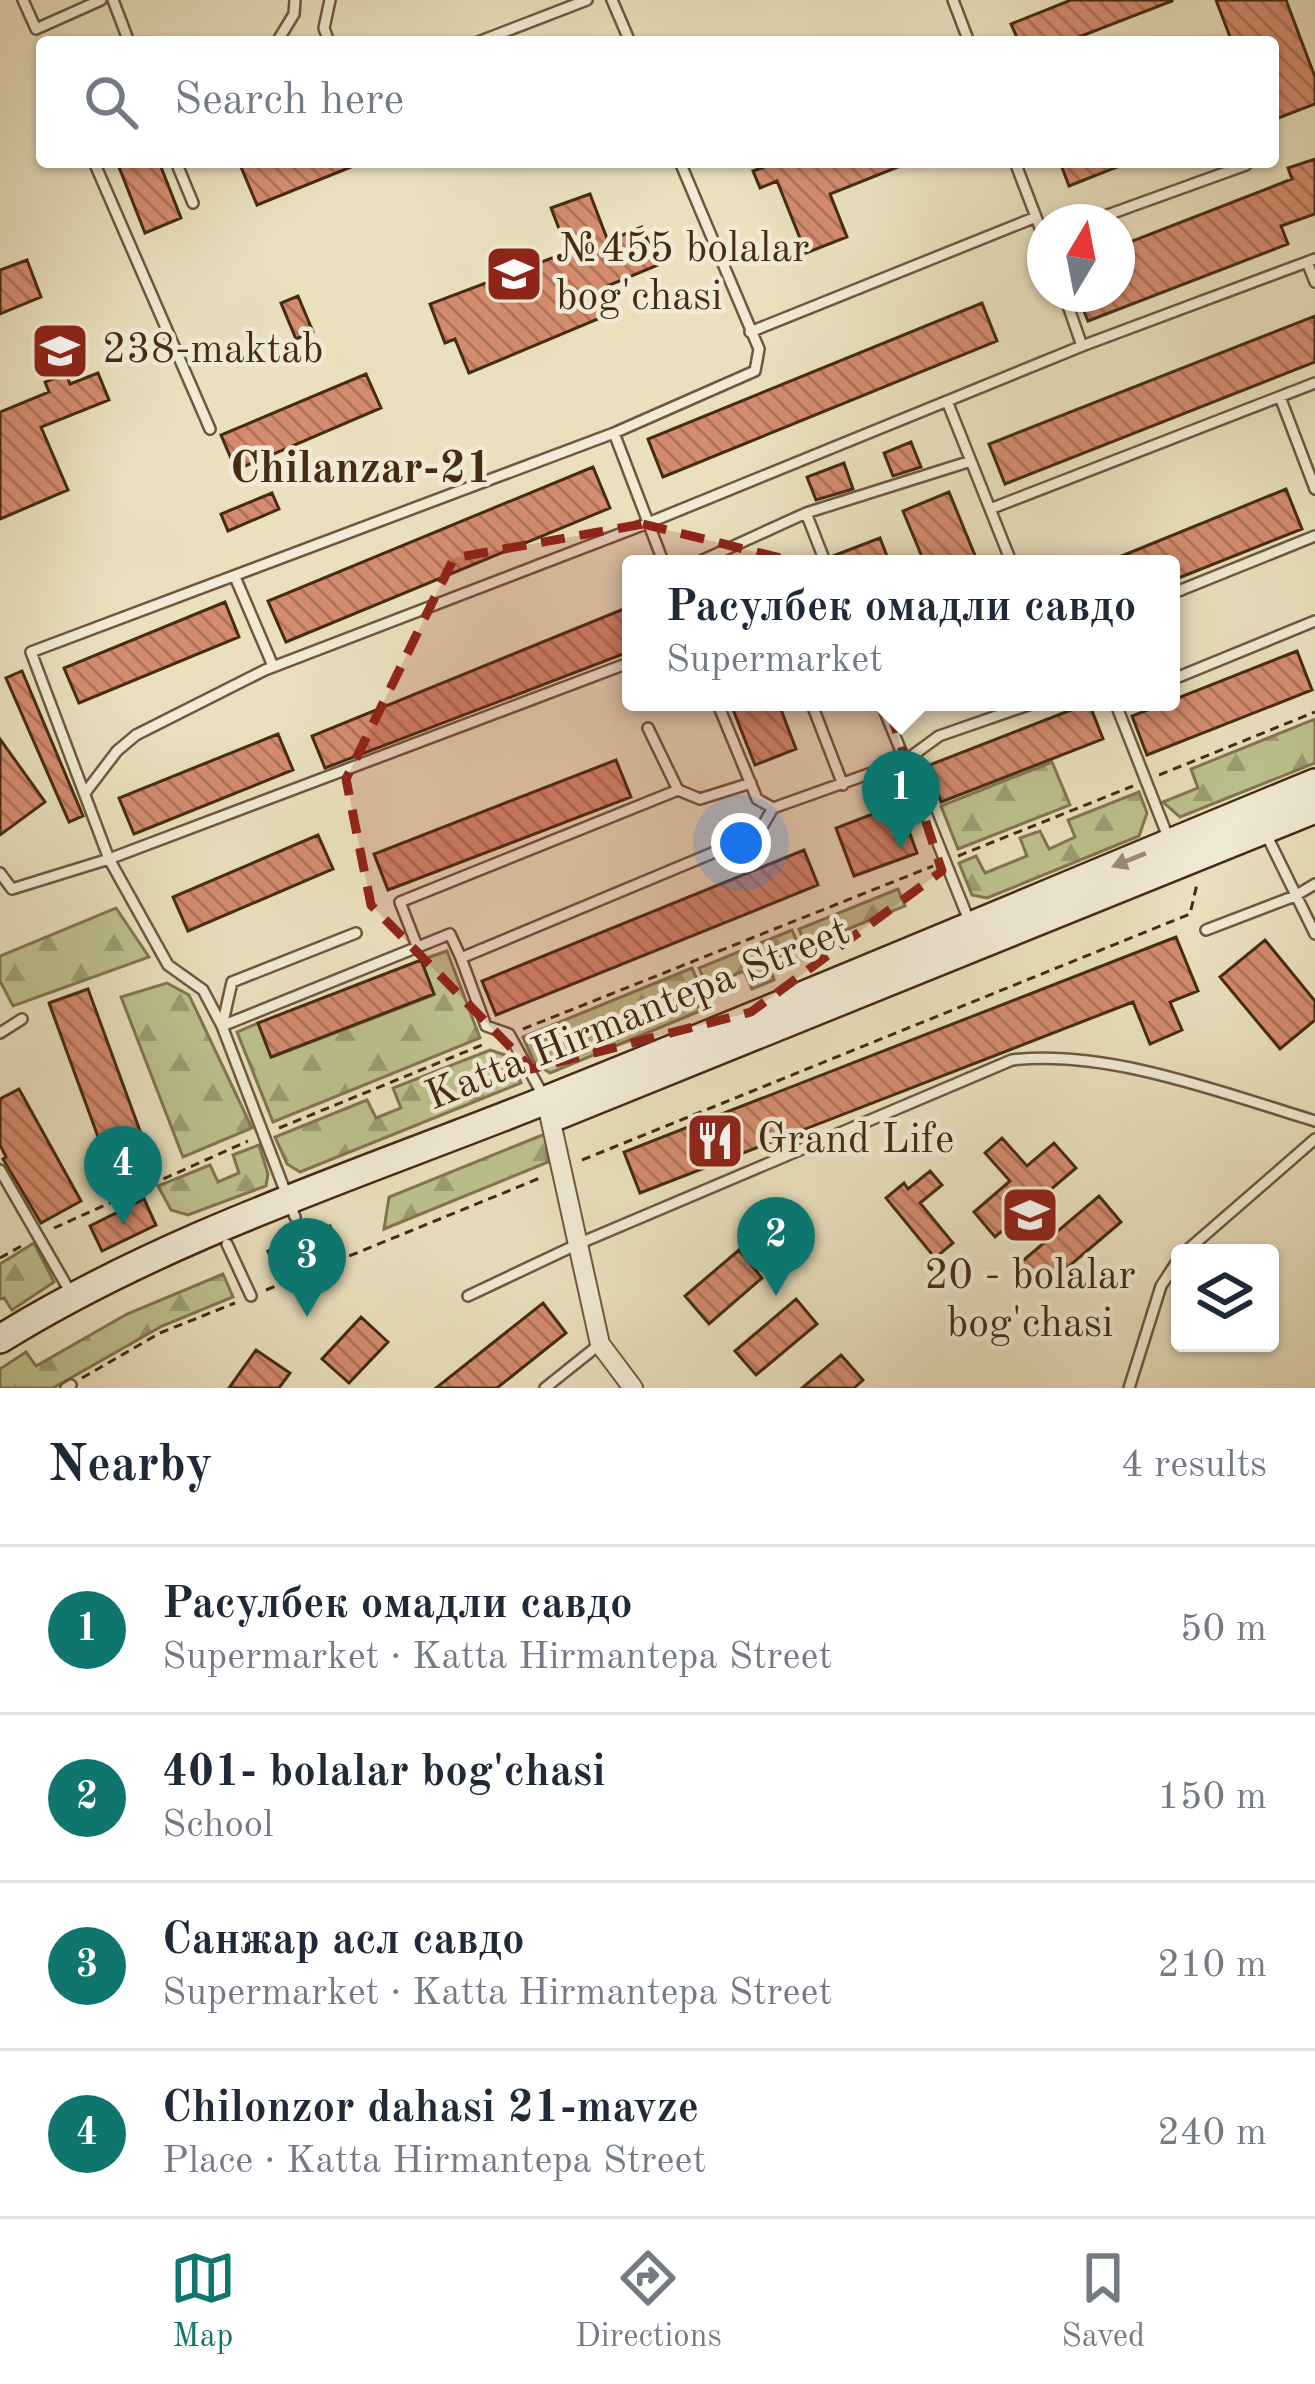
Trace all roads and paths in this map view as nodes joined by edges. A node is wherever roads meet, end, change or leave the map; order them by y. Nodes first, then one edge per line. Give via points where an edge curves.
1 (23, 0) edge
2 (101, 0) edge
3 (113, 0) edge
4 (295, 0) edge
5 (330, 0) edge
6 (587, 0) edge
7 (612, 0) edge
8 (972, 0) edge
9 (954, 3) edge
10 (36, 29) junction
11 (39, 36) edge
12 (127, 36) edge
13 (281, 36) edge
14 (327, 36) edge
15 (494, 36) edge
16 (627, 36) edge
17 (967, 36) edge
18 (97, 168) edge
19 (178, 168) edge
20 (682, 168) edge
21 (1017, 168) edge
22 (1238, 168) edge
23 (193, 203) dead end
24 (1031, 204) edge
25 (1135, 205) edge
26 (1027, 221) edge
27 (1311, 261) edge
28 (1315, 282) edge
29 (1070, 312) edge
30 (750, 332) junction
31 (1082, 346) junction
32 (1315, 383) edge
33 (1280, 397) junction
34 (947, 401) junction
35 (209, 429) dead end
36 (614, 433) junction
37 (971, 461) junction
38 (1315, 489) edge
39 (990, 509) junction
40 (806, 513) junction
41 (648, 523) junction
42 (1315, 536) edge
43 (660, 555) edge
44 (714, 555) edge
45 (822, 555) edge
46 (1008, 555) edge
47 (235, 577) junction
48 (1180, 590) edge
49 (1315, 621) edge
50 (622, 665) edge
51 (273, 666) junction
52 (1180, 676) edge
53 (721, 711) edge
54 (815, 711) edge
55 (885, 711) edge
56 (1011, 711) edge
57 (1119, 711) edge
58 (1315, 712) edge
59 (648, 728) dead end
60 (905, 761) junction
61 (1145, 781) junction
62 (752, 783) junction
63 (1315, 784) edge
64 (843, 785) junction
65 (678, 790) junction
66 (85, 793) junction
67 (773, 808) junction
68 (1315, 809) edge
69 (1264, 830) junction
70 (1170, 843) junction
71 (109, 859) junction
72 (946, 861) junction
73 (0, 873) edge
74 (1198, 876) dead end
75 (1315, 884) edge
76 (1295, 896) junction
77 (1206, 930) dead end
78 (356, 932) dead end
79 (1315, 934) edge
80 (975, 935) junction
81 (417, 946) junction
82 (460, 958) junction
83 (22, 1019) dead end
84 (222, 1026) junction
85 (0, 1033) edge
86 (509, 1034) junction
87 (549, 1109) junction
88 (1315, 1121) edge
89 (265, 1133) junction
90 (1315, 1138) edge
91 (563, 1168) junction
92 (0, 1170) edge
93 (292, 1209) junction
94 (40, 1235) junction
95 (227, 1244) junction
96 (578, 1244) junction
97 (1195, 1244) edge
98 (0, 1258) edge
99 (1171, 1271) edge
100 (72, 1295) junction
101 (251, 1296) junction
102 (468, 1296) dead end
103 (0, 1339) edge
104 (600, 1344) junction
105 (0, 1357) edge
106 (68, 1386) edge
107 (544, 1388) edge
108 (633, 1388) edge
109 (1129, 1388) edge

1 - 10 lane
2 - 10 lane
3 - 12 lane
4 - 13 lane
5 - 14 lane
6 - 15 lane
7 - 16 lane
8 - 9 lane
9 - 17 lane
10 - 11 lane
18 - 35 lane
19 - 23 lane
20 - 30 lane
21 - 24 lane
22 - 25 lane
26 - 30 lane
27 - 28 lane
27 - 31 lane
29 - 31 lane
30 - 36 lane via 758,349 754,371
31 - 34 lane
32 - 33 lane
33 - 38 lane
33 - 39 lane
34 - 37 lane
34 - 41 lane
36 - 41 lane
36 - 47 lane
37 - 39 lane
37 - 40 lane
39 - 46 lane
40 - 44 lane
40 - 45 lane
41 - 43 lane
41 - 51 lane
42 - 48 lane
47 - 51 lane
47 - 66 lane via 32,652
49 - 52 lane
50 - 71 lane
51 - 66 lane via 136,735
53 - 62 lane
54 - 64 lane
55 - 60 lane
56 - 60 lane via 939,736
57 - 61 lane
58 - 61 path
59 - 65 lane
60 - 64 lane
60 - 72 lane
61 - 70 lane
61 - 72 path
62 - 65 lane via 700,799
62 - 67 lane via 757,800
63 - 70 main road, Katta Hirmаntepa Street
64 - 67 lane
65 - 81 lane via 400,902
66 - 71 lane
67 - 82 lane via 758,834
68 - 69 main road, Katta Hirmаntepa Street
69 - 76 lane
69 - 80 main road, Katta Hirmаntepa Street
70 -> 80 main road, Katta Hirmаntepa Street
71 - 73 lane via 12,889
71 - 84 lane via 168,965 203,989
72 - 80 lane
72 - 86 path
74 - 91 path via 1190,914
75 - 76 lane
76 - 77 lane
76 - 79 lane
78 - 84 lane via 232,982
80 - 87 main road, Katta Hirmаntepa Street
81 - 82 lane via 450,934
81 - 84 lane
82 - 86 lane via 486,1026
83 - 85 lane
84 - 89 lane
86 - 87 lane
86 - 89 path
87 - 91 street
87 - 93 main road, Katta Hirmаntepa Street
88 - 96 lane via 1102,1065 1012,1060
89 - 93 lane
89 - 94 path
90 - 97 lane
91 - 96 street
91 - 101 path
92 - 94 lane
93 - 95 main road, Katta Hirmаntepa Street
93 - 100 main road, Katta Hirmаntepa Street via 166,1250
94 - 98 path
94 - 100 lane
95 - 101 lane
95 - 105 main road, Katta Hirmаntepa Street via 119,1289
96 - 102 lane
96 - 104 street
99 - 109 lane
100 - 103 main road, Katta Hirmаntepa Street
101 - 106 path via 160,1333
104 - 107 lane
104 - 108 street

